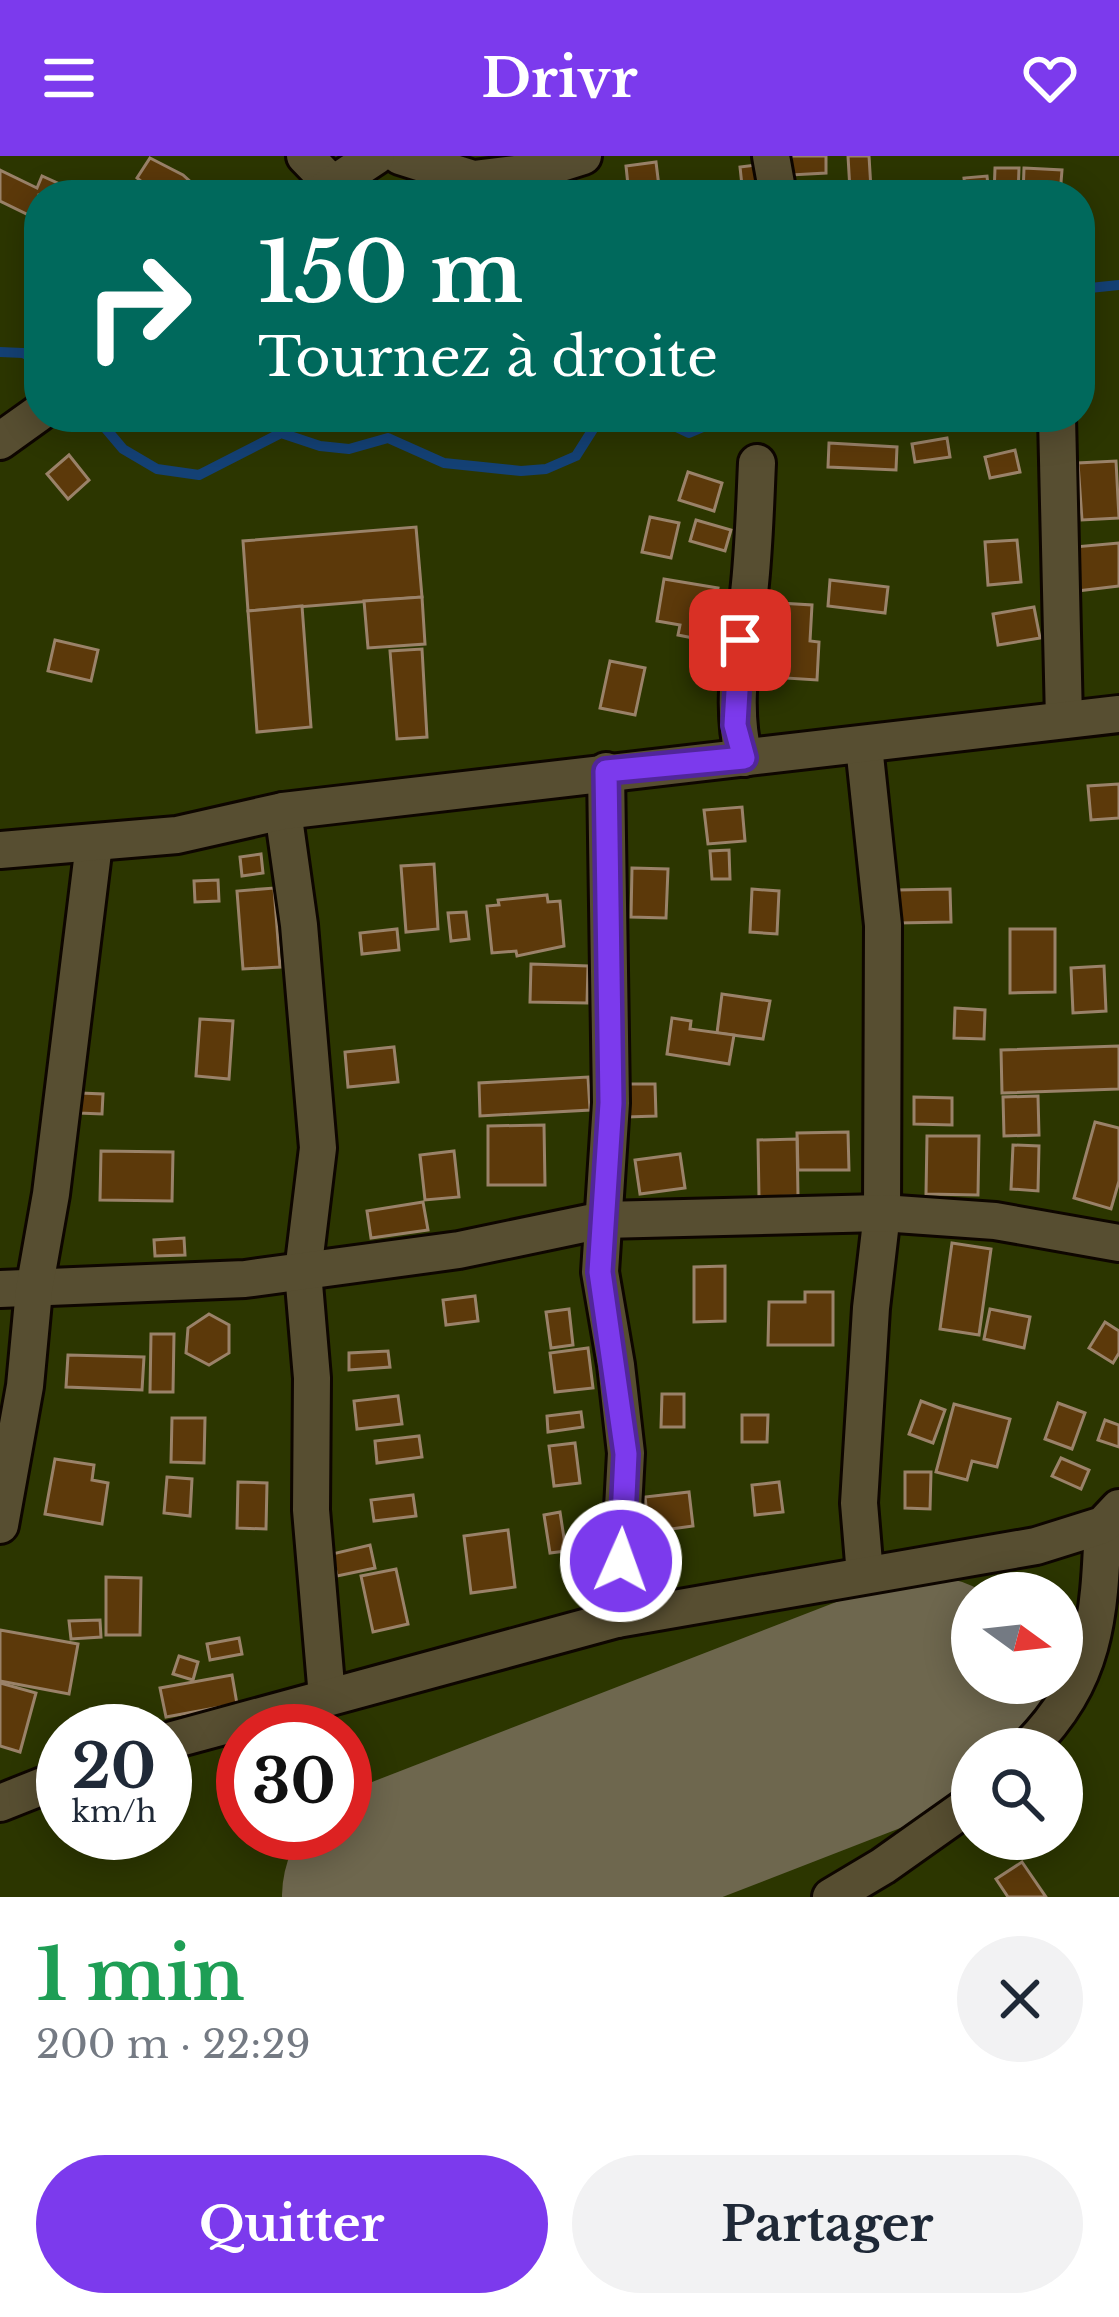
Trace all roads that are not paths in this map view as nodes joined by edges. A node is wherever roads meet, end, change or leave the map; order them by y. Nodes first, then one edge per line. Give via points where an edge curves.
1 (376, 156) edge
2 (400, 156) edge
3 (583, 156) edge
4 (339, 180) edge
5 (1057, 432) edge
6 (757, 463) dead end
7 (1119, 714) edge
8 (1064, 720) junction
9 (864, 746) junction
10 (744, 758) junction
11 (606, 771) junction
12 (283, 811) junction
13 (94, 844) junction
14 (0, 850) edge
15 (882, 1213) junction
16 (603, 1220) junction
17 (1119, 1243) edge
18 (303, 1272) junction
19 (17, 1290) edge
20 (1111, 1517) edge
21 (0, 1525) edge
22 (865, 1575) junction
23 (616, 1619) junction
24 (327, 1697) junction
25 (1046, 1728) edge
26 (192, 1734) edge
27 (36, 1789) edge
28 (0, 1803) edge
29 (951, 1818) edge
30 (831, 1897) edge

1 - 4 street
2 - 3 street via 473,179
5 - 8 street
6 - 10 street via 735,725
7 - 8 street
8 - 9 street
9 - 10 street
9 - 15 street via 884,925
10 - 11 street
11 - 12 street
11 - 16 street via 611,1103
12 - 13 street
12 - 18 street via 318,1148
13 - 14 street
13 - 19 street via 51,1194
15 - 16 street
15 - 17 street via 995,1221
15 - 22 street via 859,1503
16 - 18 street
16 - 23 street via 600,1272 626,1454
18 - 19 street
18 - 24 street
19 - 21 street via 26,1386
20 - 22 street via 1036,1546
20 - 25 street via 1090,1653 1067,1704
22 - 23 street
23 - 24 street
24 - 26 street
27 - 28 street
29 - 30 street

